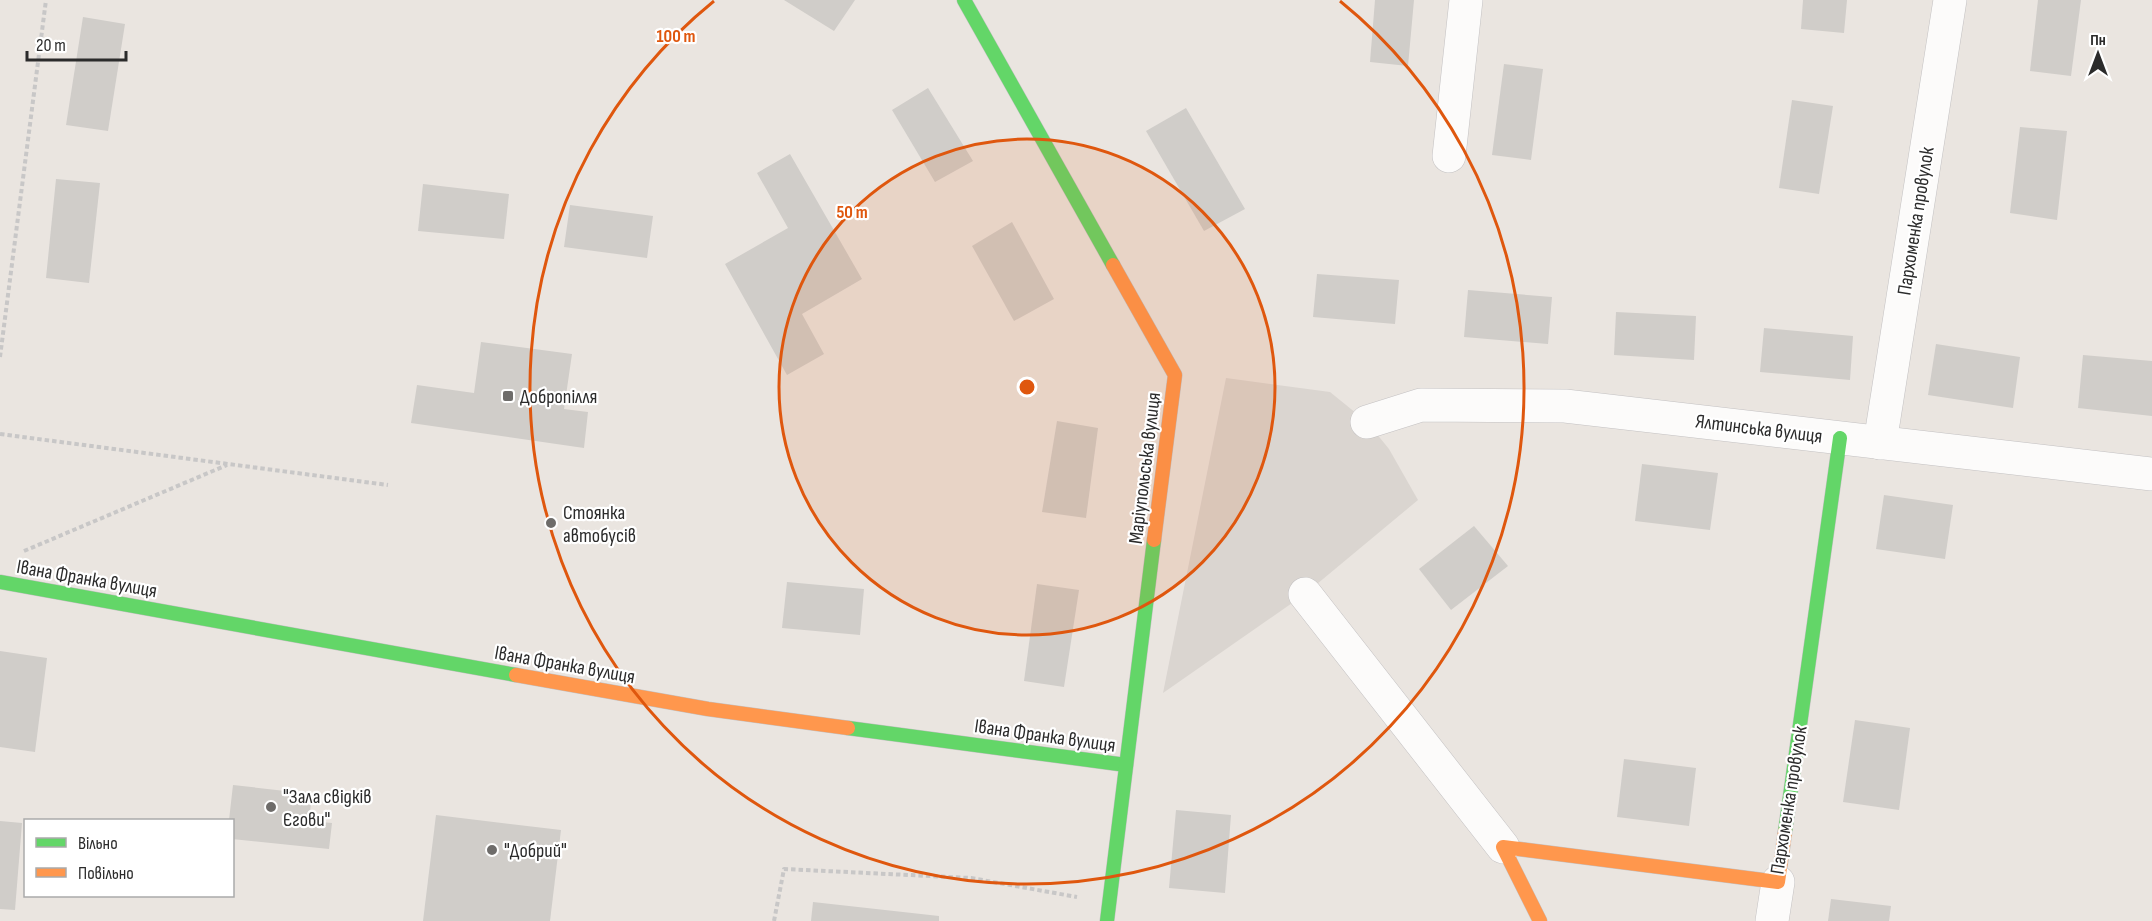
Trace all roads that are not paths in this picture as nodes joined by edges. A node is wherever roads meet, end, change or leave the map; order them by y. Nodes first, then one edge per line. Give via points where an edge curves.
1 (964, 0) edge
2 (1466, 0) edge
3 (1950, 0) edge
4 (1449, 156) dead end
5 (1367, 422) dead end
6 (1840, 438) junction
7 (1880, 443) junction
8 (2152, 474) edge
9 (0, 582) edge
10 (1305, 594) dead end
11 (1126, 765) junction
12 (1503, 848) junction
13 (1778, 882) junction
14 (1107, 921) edge
15 (1540, 921) edge
16 (1772, 921) edge

1 - 11 street, Маріупольська вулиця via 1175,375
2 - 4 street
3 - 7 street, Пархоменка провулок
5 - 6 street, Ялтинська вулиця via 1421,405 1565,406
6 - 7 street, Ялтинська вулиця
6 - 13 street, Пархоменка провулок
7 - 8 street, Ялтинська вулиця
9 - 11 street, Івана Франка вулиця via 708,709
10 - 12 street
11 - 14 street, Маріупольська вулиця
12 - 13 street, Пархоменка провулок
12 - 15 street
13 - 16 street

